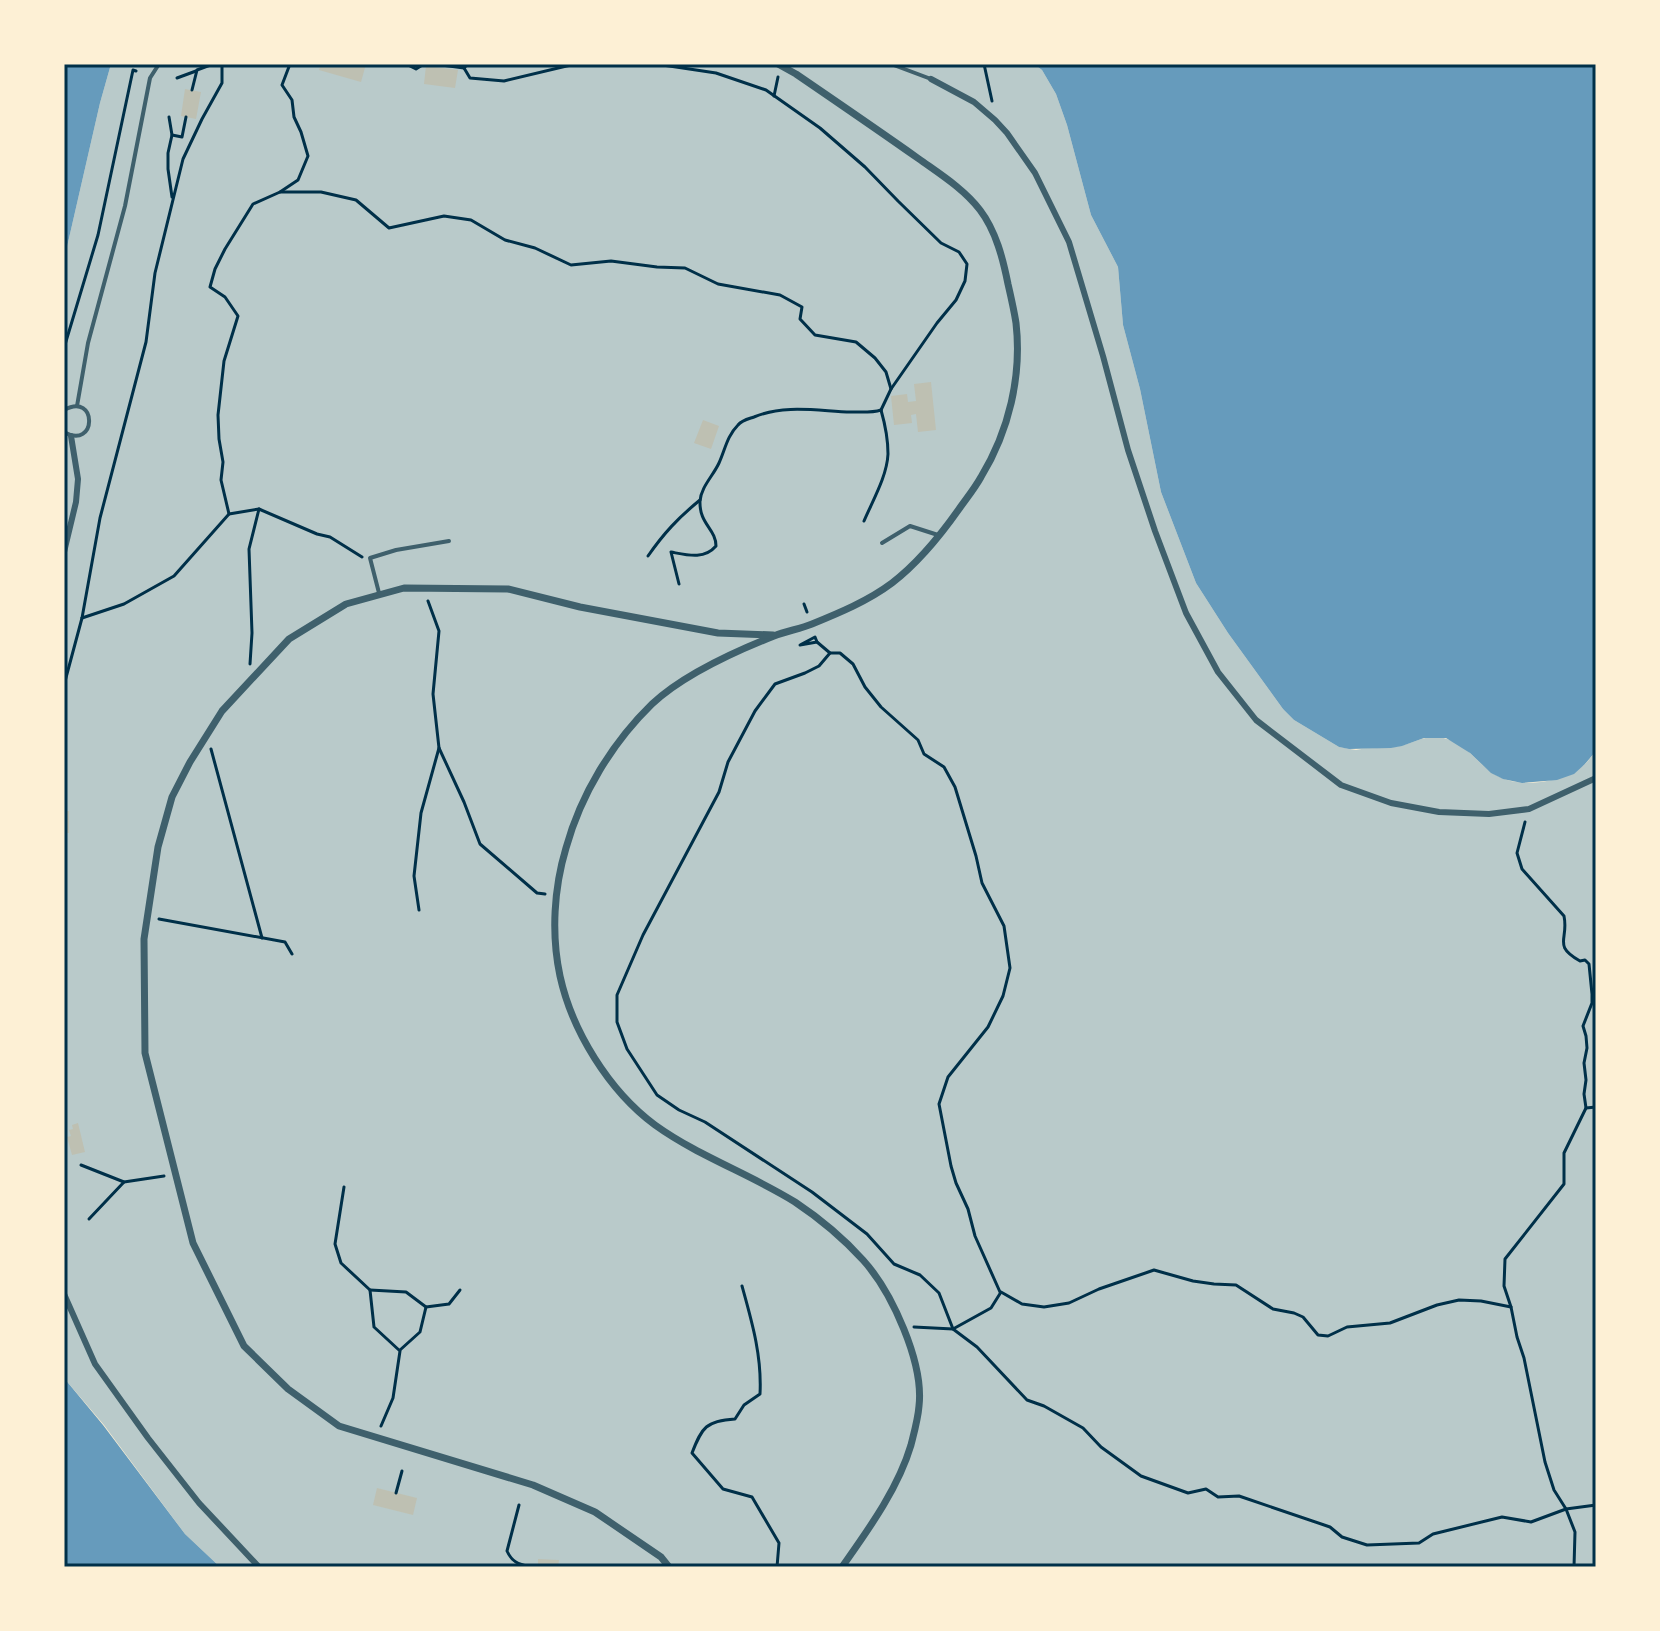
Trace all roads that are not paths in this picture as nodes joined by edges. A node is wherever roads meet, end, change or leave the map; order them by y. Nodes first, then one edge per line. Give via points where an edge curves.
1 (159, 64) edge
2 (891, 64) edge
3 (779, 65) edge
4 (931, 79) joint
5 (77, 406) junction
6 (64, 410) edge
7 (64, 432) edge
8 (71, 436) junction
9 (940, 536) junction
10 (449, 541) dead end
11 (882, 543) dead end
12 (64, 552) edge
13 (379, 595) junction
14 (776, 635) junction
15 (1596, 778) edge
16 (64, 1294) edge
17 (259, 1567) edge
18 (669, 1567) edge
19 (842, 1567) edge

1 - 5 lane via 150,78
2 - 4 lane
3 - 9 street via 952,182 979,209 996,240 1016,323 1010,413 982,476
4 - 15 street via 995,120 1035,173 1069,242 1128,450 1186,613 1218,672 1256,720 1341,785 1391,803 1439,812 1529,809
5 - 6 lane
5 - 8 lane via 89,414 90,424 85,432
7 - 8 lane
8 - 12 street via 78,479
9 - 11 lane via 910,526
9 - 14 street via 896,580 868,599
10 - 13 lane via 370,558
13 - 14 street via 404,588 508,589 718,633
13 - 18 street via 346,604 289,639 222,711 172,797 158,847 144,939 145,1053 193,1243 244,1346 288,1389 339,1426 533,1485 595,1512
14 - 19 street via 694,673 653,703 609,754 580,806 559,871 555,939 568,1001 612,1085 657,1127 794,1202 825,1225 864,1261 902,1326 917,1371 920,1404 910,1448
16 - 17 street via 95,1364 199,1503

